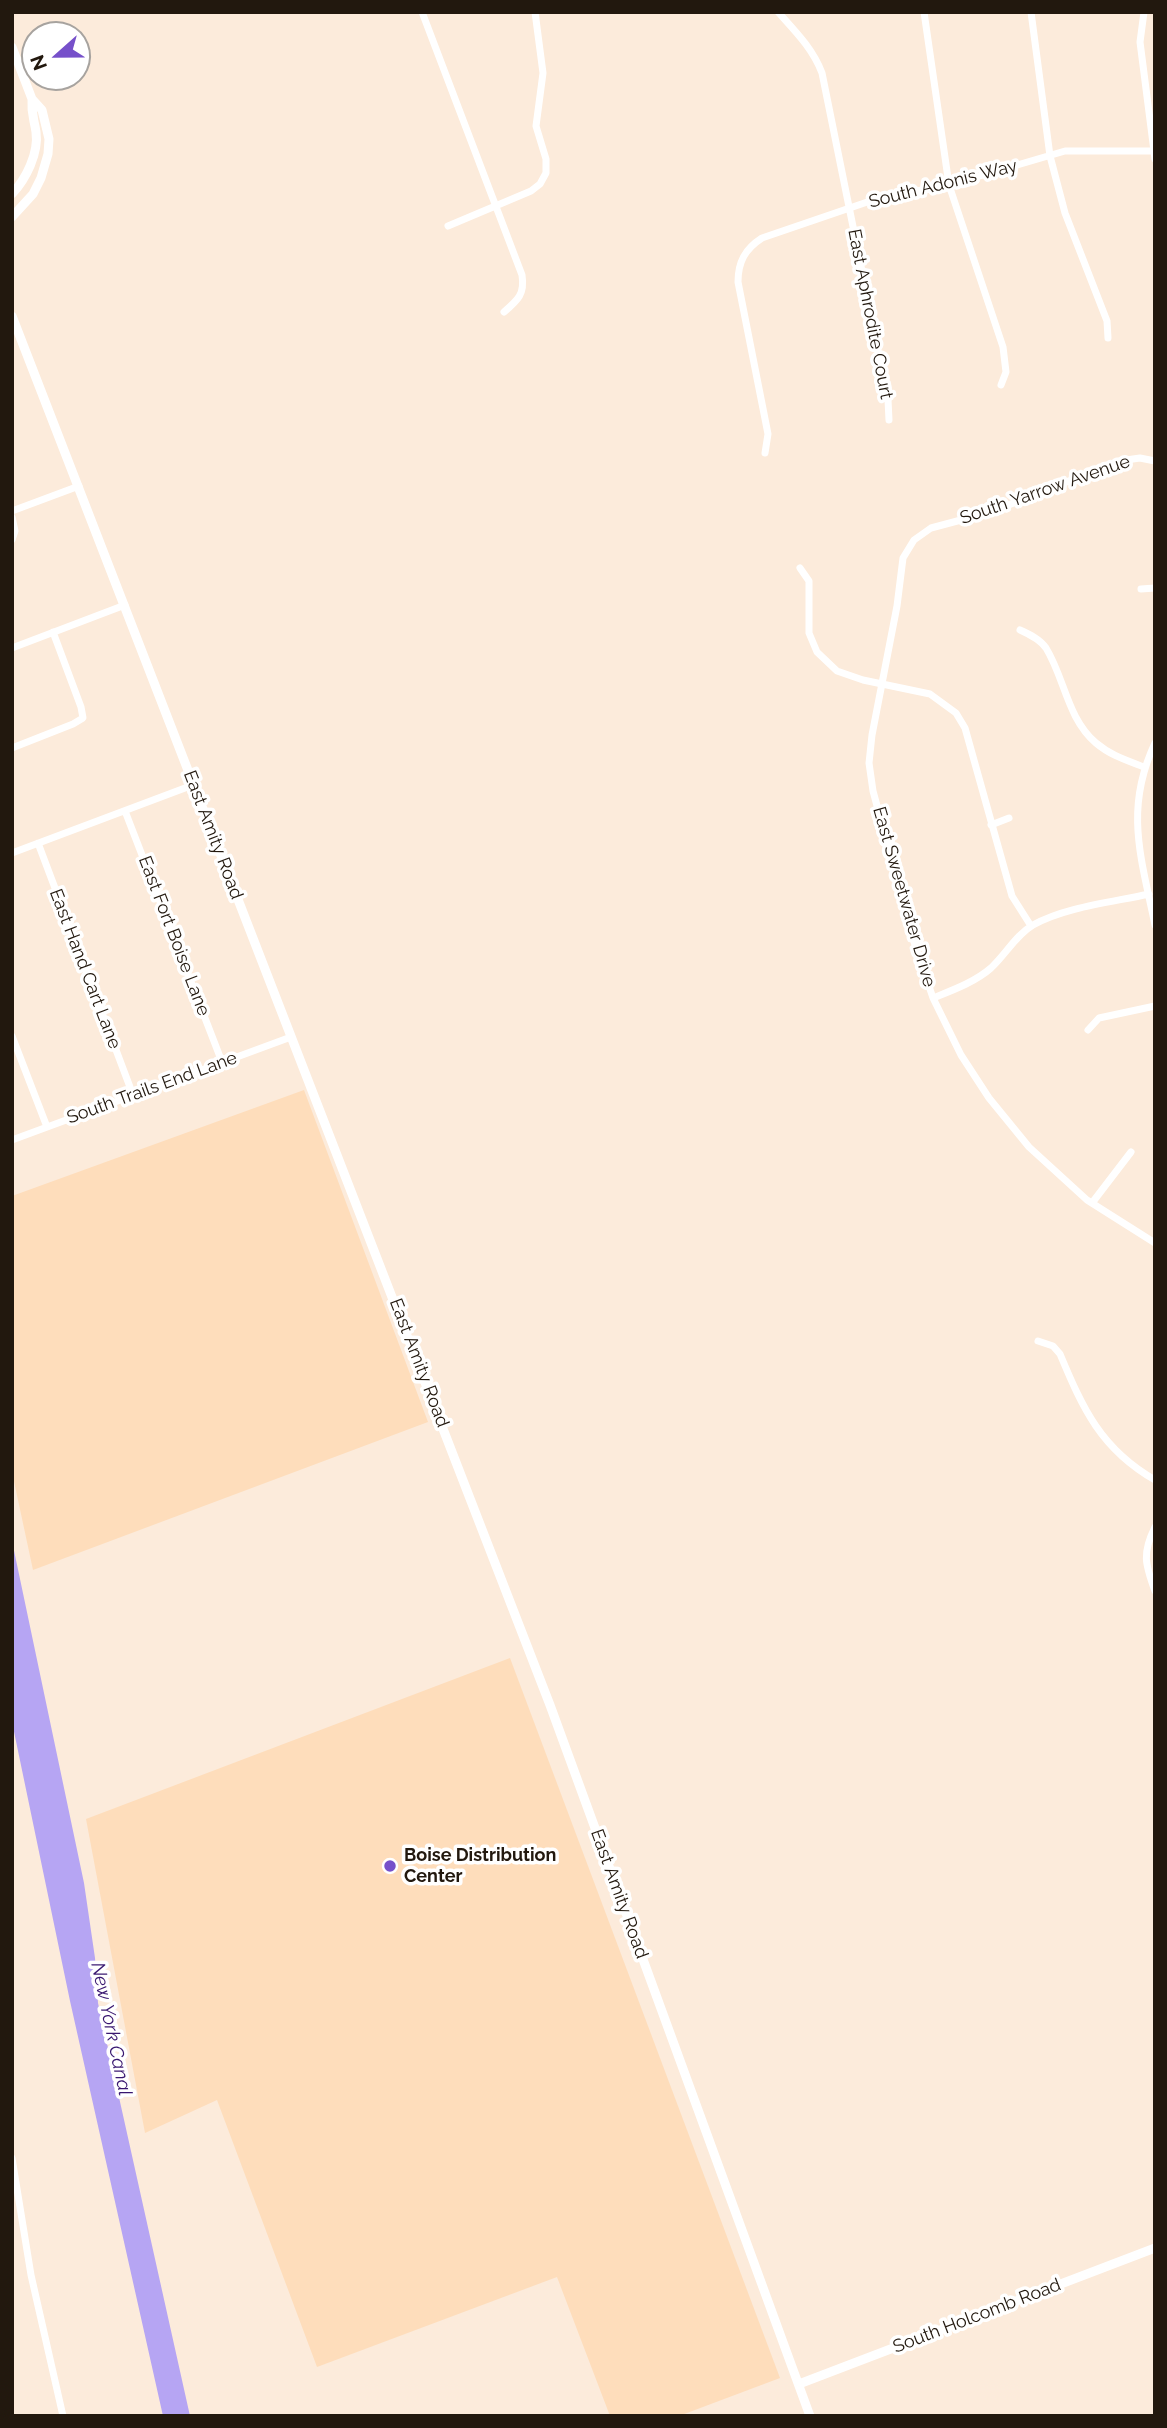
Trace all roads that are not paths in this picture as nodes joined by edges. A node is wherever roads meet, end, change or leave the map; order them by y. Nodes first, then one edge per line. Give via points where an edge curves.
1 (422, 12) edge
2 (535, 12) edge
3 (778, 12) edge
4 (924, 12) edge
5 (1031, 12) edge
6 (1144, 12) edge
7 (12, 47) edge
8 (32, 99) junction
9 (1154, 154) edge
10 (1050, 156) junction
11 (949, 186) junction
12 (12, 194) edge
13 (496, 205) junction
14 (849, 208) junction
15 (12, 217) edge
16 (448, 226) dead end
17 (504, 312) dead end
18 (12, 316) edge
19 (1108, 338) dead end
20 (1001, 385) dead end
21 (889, 420) dead end
22 (765, 453) dead end
23 (1155, 461) edge
24 (79, 486) junction
25 (12, 510) edge
26 (12, 517) edge
27 (13, 539) edge
28 (914, 540) joint
29 (800, 568) dead end
30 (1155, 588) edge
31 (1141, 589) dead end
32 (125, 605) junction
33 (1020, 630) dead end
34 (53, 632) junction
35 (12, 648) edge
36 (882, 684) junction
37 (1155, 743) edge
38 (12, 748) edge
39 (1144, 767) junction
40 (193, 785) junction
41 (125, 811) junction
42 (1009, 818) dead end
43 (991, 825) junction
44 (38, 844) junction
45 (12, 853) edge
46 (1149, 894) junction
47 (1155, 925) edge
48 (1031, 926) junction
49 (933, 998) junction
50 (1155, 1006) edge
51 (1088, 1030) dead end
52 (12, 1036) edge
53 (291, 1037) junction
54 (222, 1062) junction
55 (133, 1095) junction
56 (47, 1127) junction
57 (12, 1140) edge
58 (1131, 1152) dead end
59 (1092, 1203) junction
60 (1155, 1243) edge
61 (1038, 1341) dead end
62 (1155, 1480) edge
63 (1155, 1527) edge
64 (1155, 1591) edge
65 (12, 2158) edge
66 (16, 2217) edge
67 (1155, 2248) edge
68 (799, 2384) junction
69 (63, 2416) edge
70 (810, 2416) edge

1 - 13 street
2 - 13 street via 543,73 536,125 546,173 531,191
3 - 14 street, East Aphrodite Court via 817,58
4 - 11 street
5 - 10 street
6 - 9 street via 1140,42
7 - 8 street
8 - 12 street via 35,145 29,169
8 - 15 street via 42,110 48,154 33,194
9 - 10 street, South Adonis Way via 1065,151
10 - 11 street, South Adonis Way
10 - 19 street via 1065,213 1107,321
11 - 14 street, South Adonis Way
11 - 20 street via 1003,347 1006,372
13 - 16 street
13 - 17 street via 524,286 521,297
14 - 21 street, East Aphrodite Court
14 - 22 street, South Adonis Way via 762,238 743,256 738,269 768,434
18 - 24 street, East Amity Road
23 - 28 street, South Yarrow Avenue via 1119,461 991,512 931,528
24 - 25 street
24 - 32 street, East Amity Road
26 - 27 street
28 - 36 street, East Sweetwater Drive via 903,558
29 - 36 street via 809,581 809,633 817,652 837,671
30 - 31 street
32 - 34 street
32 - 40 street, East Amity Road
33 - 39 street via 1046,647 1071,708 1089,736 1111,754
34 - 35 street
34 - 38 street via 83,718
36 - 43 street via 930,694 956,713
36 - 49 street, East Sweetwater Drive via 869,763 873,791
37 - 39 street
39 - 46 street via 1136,828
40 - 41 street
40 - 53 street, East Amity Road
41 - 44 street
41 - 54 street, East Fort Boise Lane
42 - 43 street
43 - 48 street via 1012,896
44 - 45 street
44 - 55 street, East Hand Cart Lane
46 - 47 street
46 - 48 street via 1055,915
48 - 49 street via 992,967
49 - 59 street, East Sweetwater Drive via 989,1098 1029,1147
50 - 51 street via 1100,1018
52 - 56 street
53 - 54 street, South Trails End Lane
53 - 68 street, East Amity Road via 550,1705
54 - 55 street, South Trails End Lane
55 - 56 street, South Trails End Lane
56 - 57 street, South Trails End Lane
58 - 59 street
59 - 60 street, East Sweetwater Drive
61 - 62 street via 1054,1346 1060,1354 1081,1403 1107,1443
63 - 64 street via 1145,1553
65 - 66 street
66 - 69 street
67 - 68 street, South Holcomb Road
68 - 70 street, East Amity Road

